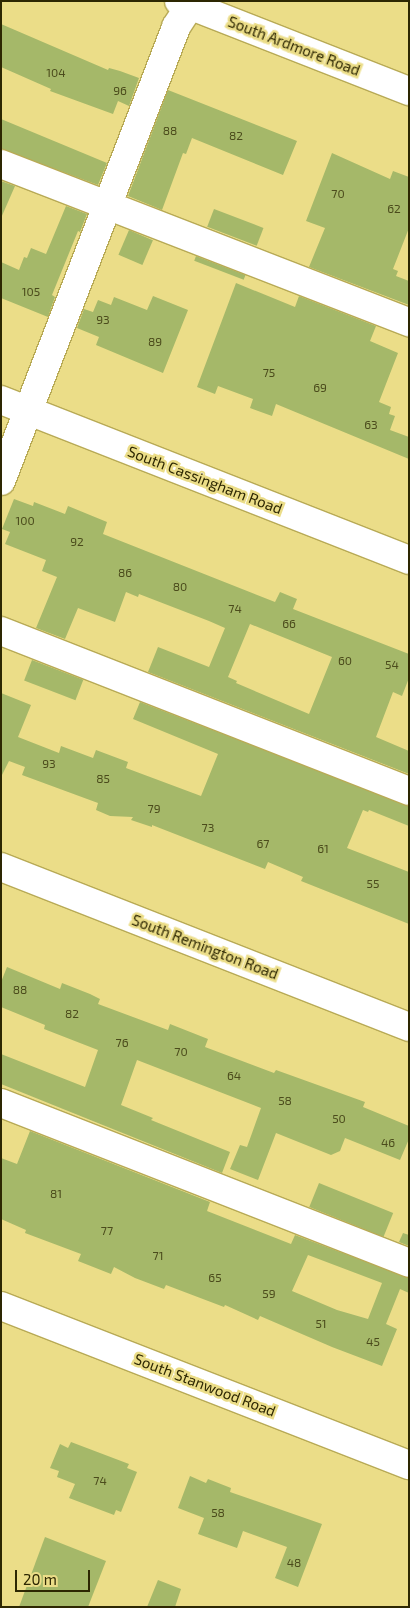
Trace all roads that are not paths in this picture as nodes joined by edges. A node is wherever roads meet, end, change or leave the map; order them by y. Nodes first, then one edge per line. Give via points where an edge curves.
1 (188, 3) edge
2 (409, 91) edge
3 (1, 164) edge
4 (107, 205) junction
5 (409, 322) edge
6 (1, 400) edge
7 (29, 411) junction
8 (1, 481) edge
9 (409, 560) edge
10 (1, 631) edge
11 (409, 791) edge
12 (1, 867) edge
13 (409, 1027) edge
14 (1, 1103) edge
15 (409, 1263) edge
16 (1, 1306) edge
17 (409, 1465) edge

1 - 2 street, South Ardmore Road
1 - 4 street
3 - 4 street
4 - 5 street
4 - 7 street
6 - 7 street, South Cassingham Road
7 - 8 street
7 - 9 street, South Cassingham Road
10 - 11 street
12 - 13 street, South Remington Road
14 - 15 street
16 - 17 street, South Stanwood Road

